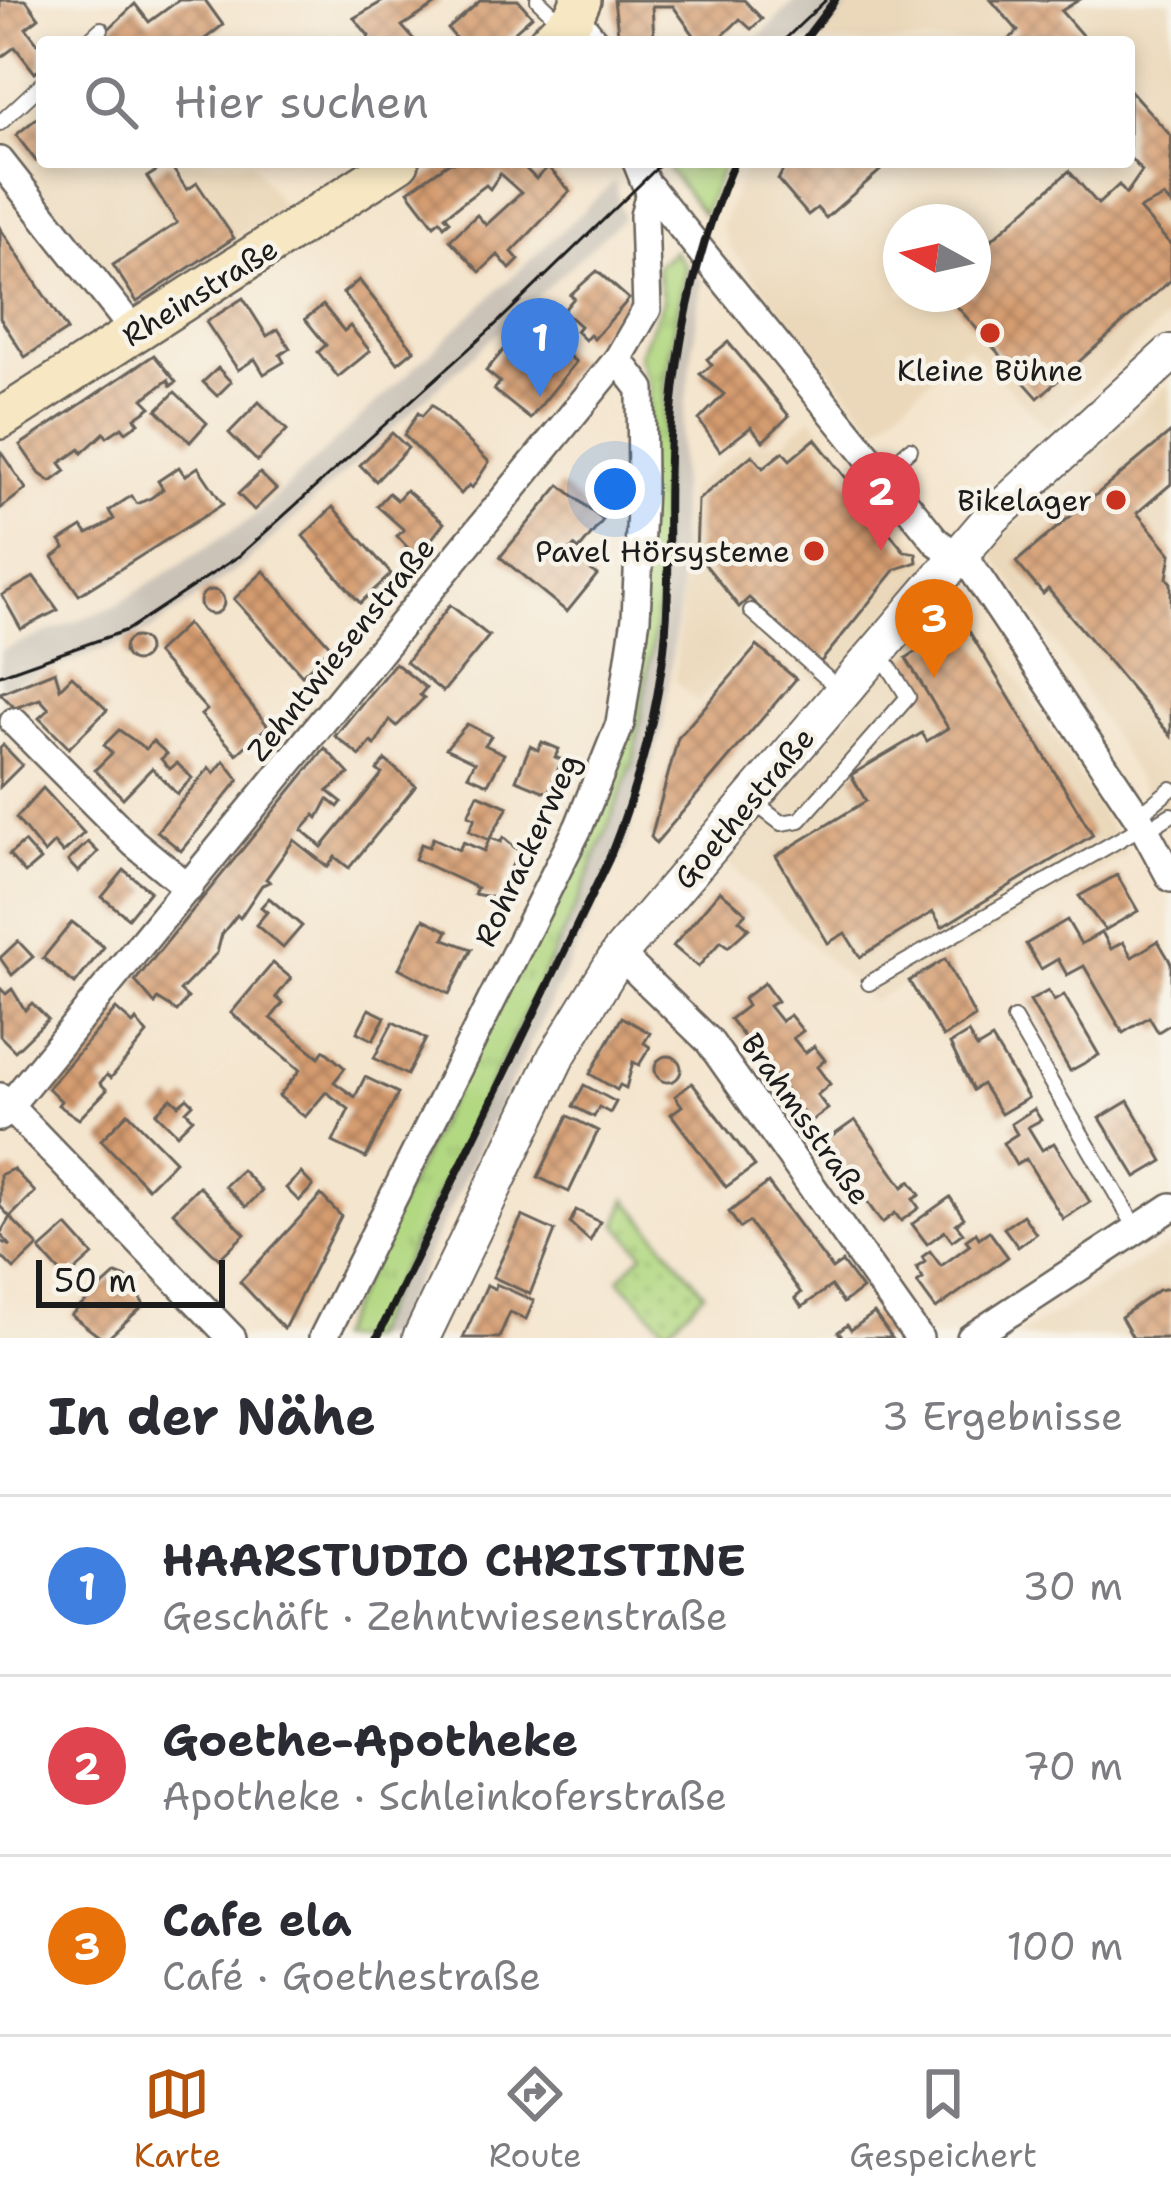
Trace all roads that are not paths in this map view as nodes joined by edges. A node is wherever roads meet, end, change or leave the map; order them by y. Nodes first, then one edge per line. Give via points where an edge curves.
1 (101, 29) dead end
2 (93, 36) edge
3 (36, 89) edge
4 (0, 122) edge
5 (0, 161) edge
6 (390, 168) edge
7 (640, 168) edge
8 (651, 189) junction
9 (135, 332) junction
10 (617, 359) junction
11 (1168, 359) edge
12 (0, 419) edge
13 (910, 448) dead end
14 (881, 475) junction
15 (960, 555) junction
16 (751, 611) dead end
17 (879, 650) junction
18 (842, 692) junction
19 (14, 722) dead end
20 (1171, 789) edge
21 (752, 800) junction
22 (1171, 815) edge
23 (1150, 829) edge
24 (1171, 878) edge
25 (189, 888) junction
26 (619, 954) junction
27 (869, 983) dead end
28 (1014, 1019) dead end
29 (3, 1107) edge
30 (1171, 1208) edge
31 (1136, 1228) junction
32 (232, 1338) edge
33 (323, 1338) edge
34 (422, 1338) edge
35 (919, 1338) edge
36 (971, 1338) edge

1 - 2 lane
3 - 4 lane
5 - 9 street
6 - 9 main road, Rheinstraße
7 - 8 street
8 - 10 street, Zehntwiesenstraße via 646,310
8 - 14 street
9 - 12 main road, Rheinstraße
10 - 25 street, Zehntwiesenstraße
10 - 33 street, Rohrackerweg via 641,389 642,467 636,618 620,724 579,826
11 - 15 street, Goethestraße
13 - 14 lane
14 - 15 street via 937,542
15 - 17 street, Goethestraße
15 - 23 street
16 - 18 lane
17 - 18 street, Goethestraße
17 - 21 lane via 908,697 800,820 781,824
18 - 21 street, Goethestraße
19 - 25 street
20 - 23 lane
21 - 26 street, Goethestraße
22 - 23 lane
23 - 24 street
23 - 27 lane
25 - 29 street, Zehntwiesenstraße
26 - 34 street, Goethestraße via 556,1057
26 - 35 street, Brahmsstraße via 709,1041
28 - 31 lane
29 - 32 street
30 - 31 street
31 - 36 street

